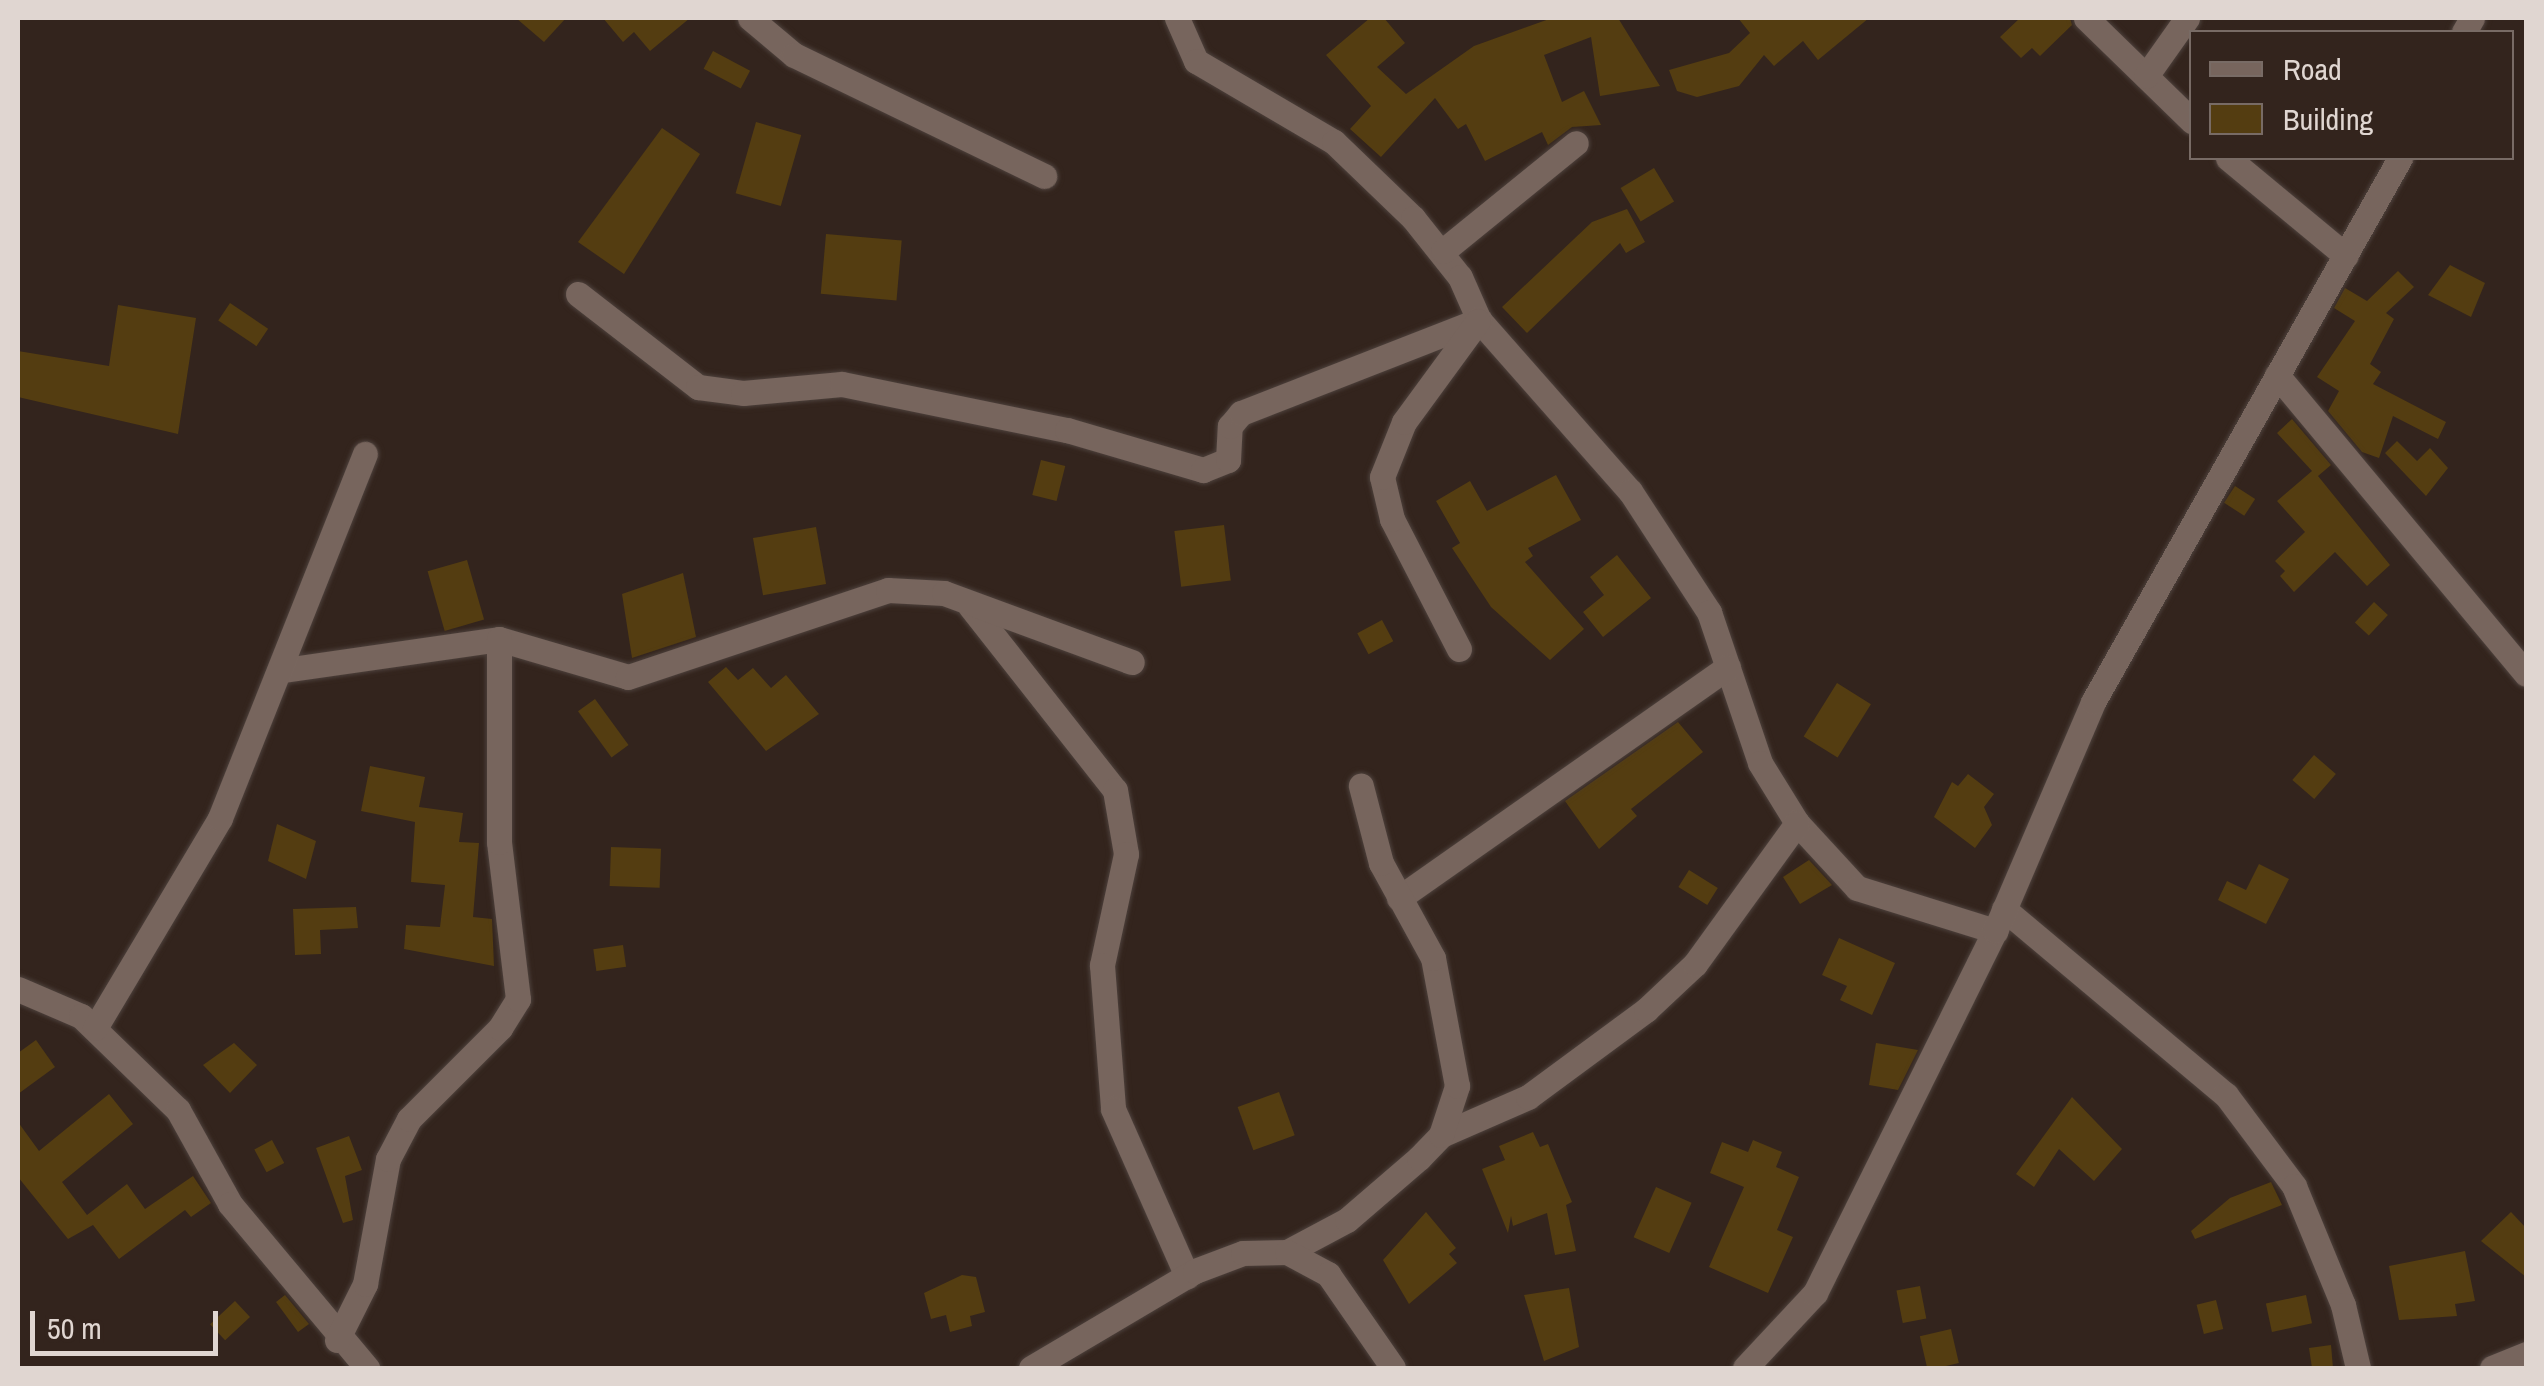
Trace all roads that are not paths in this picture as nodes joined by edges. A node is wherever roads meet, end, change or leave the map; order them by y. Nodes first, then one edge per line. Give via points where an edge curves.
1 (750, 18) edge
2 (1177, 18) edge
3 (2086, 18) edge
4 (2188, 18) edge
5 (2146, 76) junction
6 (2189, 119) edge
7 (1576, 143) dead end
8 (2230, 160) edge
9 (2399, 160) edge
10 (1044, 176) dead end
11 (1443, 252) junction
12 (2346, 256) junction
13 (578, 294) dead end
14 (1479, 320) junction
15 (2277, 375) junction
16 (365, 454) dead end
17 (966, 602) junction
18 (499, 639) junction
19 (1459, 649) dead end
20 (1132, 662) dead end
21 (1728, 667) junction
22 (284, 670) junction
23 (2526, 674) edge
24 (1361, 786) dead end
25 (1797, 823) junction
26 (1399, 898) junction
27 (2000, 921) junction
28 (19, 993) edge
29 (95, 1028) junction
30 (1441, 1135) junction
31 (1288, 1252) junction
32 (1187, 1276) junction
33 (337, 1340) junction
34 (2526, 1354) edge
35 (1064, 1361) edge
36 (367, 1368) edge
37 (1031, 1368) edge
38 (1393, 1368) edge
39 (1744, 1368) edge
40 (2358, 1368) edge
41 (2492, 1368) edge

1 - 10 street via 794,55
2 - 11 street via 1196,61 1334,142
3 - 5 street
4 - 5 street
5 - 6 street
7 - 11 street
8 - 12 street
9 - 12 street
11 - 14 street
12 - 15 street
13 - 14 street via 698,387 743,393 842,384 1067,430 1203,470 1228,460 1230,426 1241,413
14 - 19 street via 1404,422 1382,477 1392,519
14 - 21 street via 1630,491 1693,581
15 - 23 street
15 - 27 street via 2093,702
16 - 22 street
17 - 18 street via 888,590 850,597 722,650 628,677
17 - 20 street
17 - 32 street via 1115,790 1126,854 1102,965 1113,1109
18 - 22 street
18 - 33 street via 499,842 518,999 402,1132 388,1159 364,1284
21 - 25 street via 1760,763
21 - 26 street
22 - 29 street via 220,818
24 - 26 street
25 - 27 street via 1857,888
25 - 30 street via 1695,964 1646,1010 1528,1098
26 - 30 street via 1432,958 1449,1019 1456,1086
27 - 39 street via 1815,1293
27 - 40 street via 2226,1095 2294,1186 2344,1305
28 - 29 street
29 - 33 street via 178,1110 230,1204
30 - 31 street via 1382,1194
31 - 32 street via 1243,1253
31 - 38 street via 1328,1274
32 - 35 street
33 - 36 street
34 - 41 street
35 - 37 street

